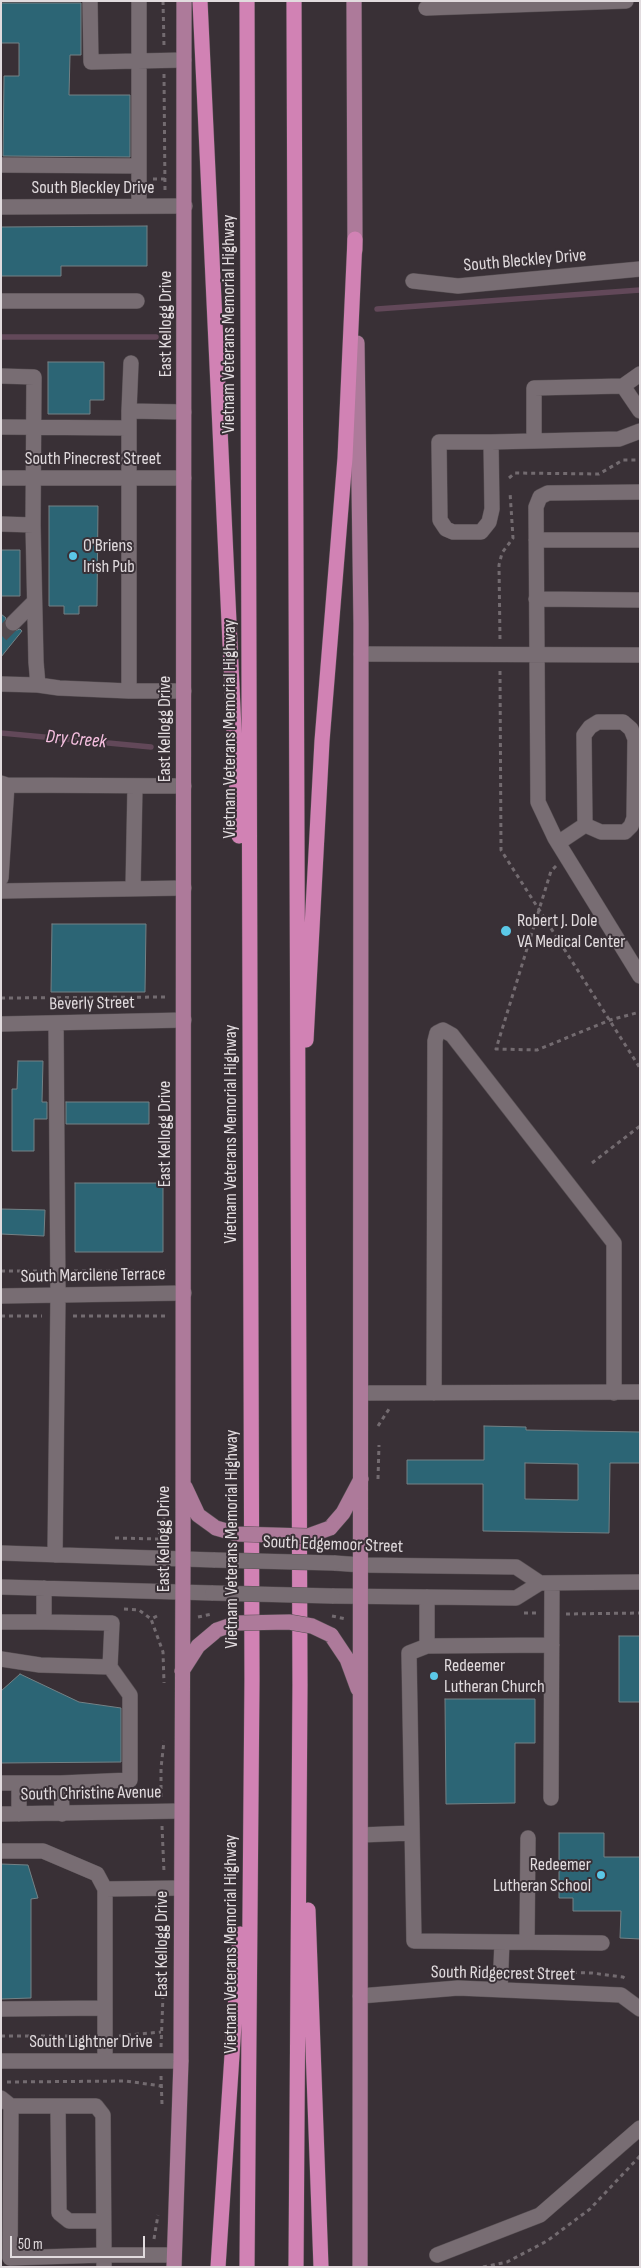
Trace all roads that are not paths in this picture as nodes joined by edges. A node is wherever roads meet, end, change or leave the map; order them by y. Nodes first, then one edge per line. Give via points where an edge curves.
1 (90, 1) edge
2 (139, 1) edge
3 (184, 1) edge
4 (200, 1) edge
5 (247, 1) edge
6 (294, 1) edge
7 (354, 1) edge
8 (626, 1) edge
9 (426, 8) dead end
10 (184, 60) junction
11 (139, 61) junction
12 (1, 165) edge
13 (139, 166) junction
14 (139, 206) junction
15 (185, 206) junction
16 (1, 207) edge
17 (355, 238) junction
18 (640, 269) edge
19 (413, 280) dead end
20 (137, 300) dead end
21 (1, 301) edge
22 (131, 362) dead end
23 (640, 374) edge
24 (1, 376) edge
25 (624, 386) junction
26 (130, 411) junction
27 (640, 411) edge
28 (184, 412) junction
29 (1, 427) edge
30 (33, 428) junction
31 (130, 428) junction
32 (640, 431) edge
33 (534, 441) junction
34 (491, 442) junction
35 (1, 478) edge
36 (33, 478) junction
37 (130, 478) junction
38 (184, 478) junction
39 (640, 492) edge
40 (1, 524) edge
41 (33, 525) junction
42 (536, 540) junction
43 (640, 540) edge
44 (536, 599) junction
45 (640, 600) edge
46 (34, 602) junction
47 (12, 623) tunnel mouth
48 (361, 654) junction
49 (536, 654) junction
50 (640, 655) edge
51 (1, 684) edge
52 (38, 685) junction
53 (129, 690) junction
54 (184, 690) junction
55 (4, 784) edge
56 (135, 786) junction
57 (184, 786) junction
58 (585, 826) junction
59 (558, 843) junction
60 (1, 878) edge
61 (184, 888) junction
62 (133, 889) junction
63 (1, 891) edge
64 (640, 976) edge
65 (1, 1016) edge
66 (184, 1020) junction
67 (56, 1023) junction
68 (1, 1024) edge
69 (249, 1034) junction
70 (297, 1204) junction
71 (184, 1293) junction
72 (58, 1295) junction
73 (1, 1296) edge
74 (614, 1392) junction
75 (640, 1392) edge
76 (361, 1393) junction
77 (434, 1393) junction
78 (362, 1477) junction
79 (183, 1484) junction
80 (1, 1553) edge
81 (55, 1555) junction
82 (183, 1558) junction
83 (362, 1565) junction
84 (640, 1582) edge
85 (546, 1583) junction
86 (1, 1587) edge
87 (44, 1588) junction
88 (183, 1592) junction
89 (362, 1597) junction
90 (427, 1597) junction
91 (1, 1622) edge
92 (44, 1622) junction
93 (552, 1645) junction
94 (427, 1646) junction
95 (1, 1659) edge
96 (110, 1667) junction
97 (182, 1671) junction
98 (252, 1680) junction
99 (300, 1684) junction
100 (361, 1700) junction
101 (1, 1783) edge
102 (19, 1783) junction
103 (61, 1783) junction
104 (551, 1798) dead end
105 (181, 1811) junction
106 (1, 1814) edge
107 (19, 1814) junction
108 (62, 1814) junction
109 (411, 1833) junction
110 (361, 1834) junction
111 (528, 1838) dead end
112 (1, 1851) edge
113 (181, 1888) junction
114 (105, 1889) junction
115 (502, 1942) junction
116 (527, 1942) junction
117 (602, 1943) dead end
118 (500, 1990) junction
119 (360, 1996) junction
120 (105, 2008) junction
121 (1, 2009) edge
122 (640, 2009) edge
123 (105, 2061) junction
124 (181, 2061) junction
125 (1, 2062) edge
126 (6, 2102) edge
127 (58, 2107) junction
128 (640, 2128) edge
129 (103, 2221) junction
130 (437, 2255) dead end
131 (104, 2261) edge
132 (174, 2261) edge
133 (10, 2262) edge
134 (218, 2267) edge
135 (248, 2267) edge
136 (296, 2267) edge
137 (321, 2267) edge
138 (360, 2267) edge

1 - 11 street via 90,62
2 - 11 street
3 - 10 main road, East Kellogg Drive
4 - 69 highway
5 - 69 highway, Vietnam Veterans Memorial Highway
6 - 70 highway
7 - 17 main road
8 - 9 street
10 - 11 street
10 - 15 main road, East Kellogg Drive
11 - 13 street
12 - 13 street
13 - 14 street
14 - 15 street, South Bleckley Drive
14 - 16 street, South Bleckley Drive
15 - 28 main road, East Kellogg Drive
17 - 48 main road
17 - 70 highway via 345,458 322,741
18 - 19 street, South Bleckley Drive via 458,286
20 - 21 street
22 - 26 street
23 - 25 street
24 - 30 street via 34,377
25 - 27 street
25 - 33 street via 534,388
26 - 28 street
26 - 31 street
28 - 38 main road, East Kellogg Drive
29 - 30 street
30 - 31 street
30 - 36 street
31 - 37 street
32 - 33 street via 619,439
33 - 34 street
34 - 34 street via 492,509 488,522 481,532 446,529 440,520 439,442
35 - 36 street, South Pinecrest Street
36 - 37 street, South Pinecrest Street
36 - 41 street
37 - 38 street, South Pinecrest Street
37 - 53 street
38 - 54 main road, East Kellogg Drive
39 - 42 street via 548,493 540,497 536,507
40 - 41 street
41 - 46 street
42 - 43 street
42 - 44 street
44 - 45 street
44 - 49 street
46 - 47 street
46 - 52 street
48 - 49 street
48 - 76 main road
49 - 50 street
49 - 59 street via 538,802
51 - 52 street
52 - 53 street
53 - 54 street
54 - 57 main road, East Kellogg Drive
55 - 56 street
55 - 60 street
56 - 57 street
56 - 62 street
57 - 61 main road, East Kellogg Drive
58 - 58 street via 601,832 625,832 634,818 635,739 623,722 598,722 584,735
58 - 59 street
59 - 64 street
61 - 62 street
61 - 66 main road, East Kellogg Drive
62 - 63 street
65 - 68 street
66 - 67 street, Beverly Street
66 - 71 main road, East Kellogg Drive
67 - 68 street, Beverly Street
67 - 72 street
69 - 98 highway, Vietnam Veterans Memorial Highway
70 - 99 highway
71 - 72 street, South Marcilene Terrace
71 - 79 main road, East Kellogg Drive
72 - 73 street, South Marcilene Terrace
72 - 81 street
74 - 75 street
74 - 77 street
74 - 77 street via 614,1243 452,1034 443,1030 437,1033 435,1041
76 - 77 street
76 - 78 main road
78 - 79 main road, bridge via 343,1513 330,1528 308,1536 237,1534 216,1528 198,1515
78 - 83 main road
79 - 82 main road, East Kellogg Drive
80 - 81 street, South Edgemoor Street
81 - 82 street, South Edgemoor Street
82 - 83 street, South Edgemoor Street, bridge
82 - 88 main road, East Kellogg Drive
83 - 85 street, South Edgemoor Street via 516,1567
83 - 89 main road
84 - 85 street
85 - 90 street via 516,1598
85 - 93 street
86 - 87 street
87 - 88 street
87 - 92 street
88 - 89 street, bridge
88 - 97 main road, East Kellogg Drive
89 - 90 street
89 - 100 main road
90 - 94 street
91 - 92 street
92 - 96 street via 112,1623
93 - 94 street
93 - 104 street
94 - 109 street via 409,1653
95 - 96 street via 40,1666
96 - 103 street via 130,1695 130,1780
97 - 100 main road, bridge via 198,1646 217,1630 237,1623 289,1622 312,1626 331,1635 347,1659
97 - 105 main road, East Kellogg Drive
98 - 134 highway via 239,1965
98 - 135 highway, Vietnam Veterans Memorial Highway
99 - 136 highway
99 - 137 highway
100 - 110 main road
101 - 102 street
102 - 103 street
102 - 107 street
103 - 108 street
105 - 108 street, South Christine Avenue
105 - 113 main road, East Kellogg Drive
106 - 107 street, South Christine Avenue
107 - 108 street, South Christine Avenue
109 - 110 street
109 - 115 street via 414,1941
110 - 119 main road
111 - 116 street
112 - 114 street via 43,1851 97,1874
113 - 114 street
113 - 124 main road, East Kellogg Drive
114 - 120 street
115 - 116 street
115 - 118 street
116 - 117 street
118 - 119 street, South Ridgecrest Street via 458,1988
118 - 122 street, South Ridgecrest Street via 621,1995
119 - 138 main road
120 - 121 street
120 - 123 street
123 - 124 street, South Lightner Drive
123 - 125 street, South Lightner Drive
124 - 132 main road, East Kellogg Drive
126 - 127 street
126 - 133 street
127 - 129 street via 59,2213 69,2221
127 - 129 street via 96,2106 103,2115
128 - 130 street via 540,2215
129 - 131 street
131 - 132 street via 154,2255
131 - 133 street

